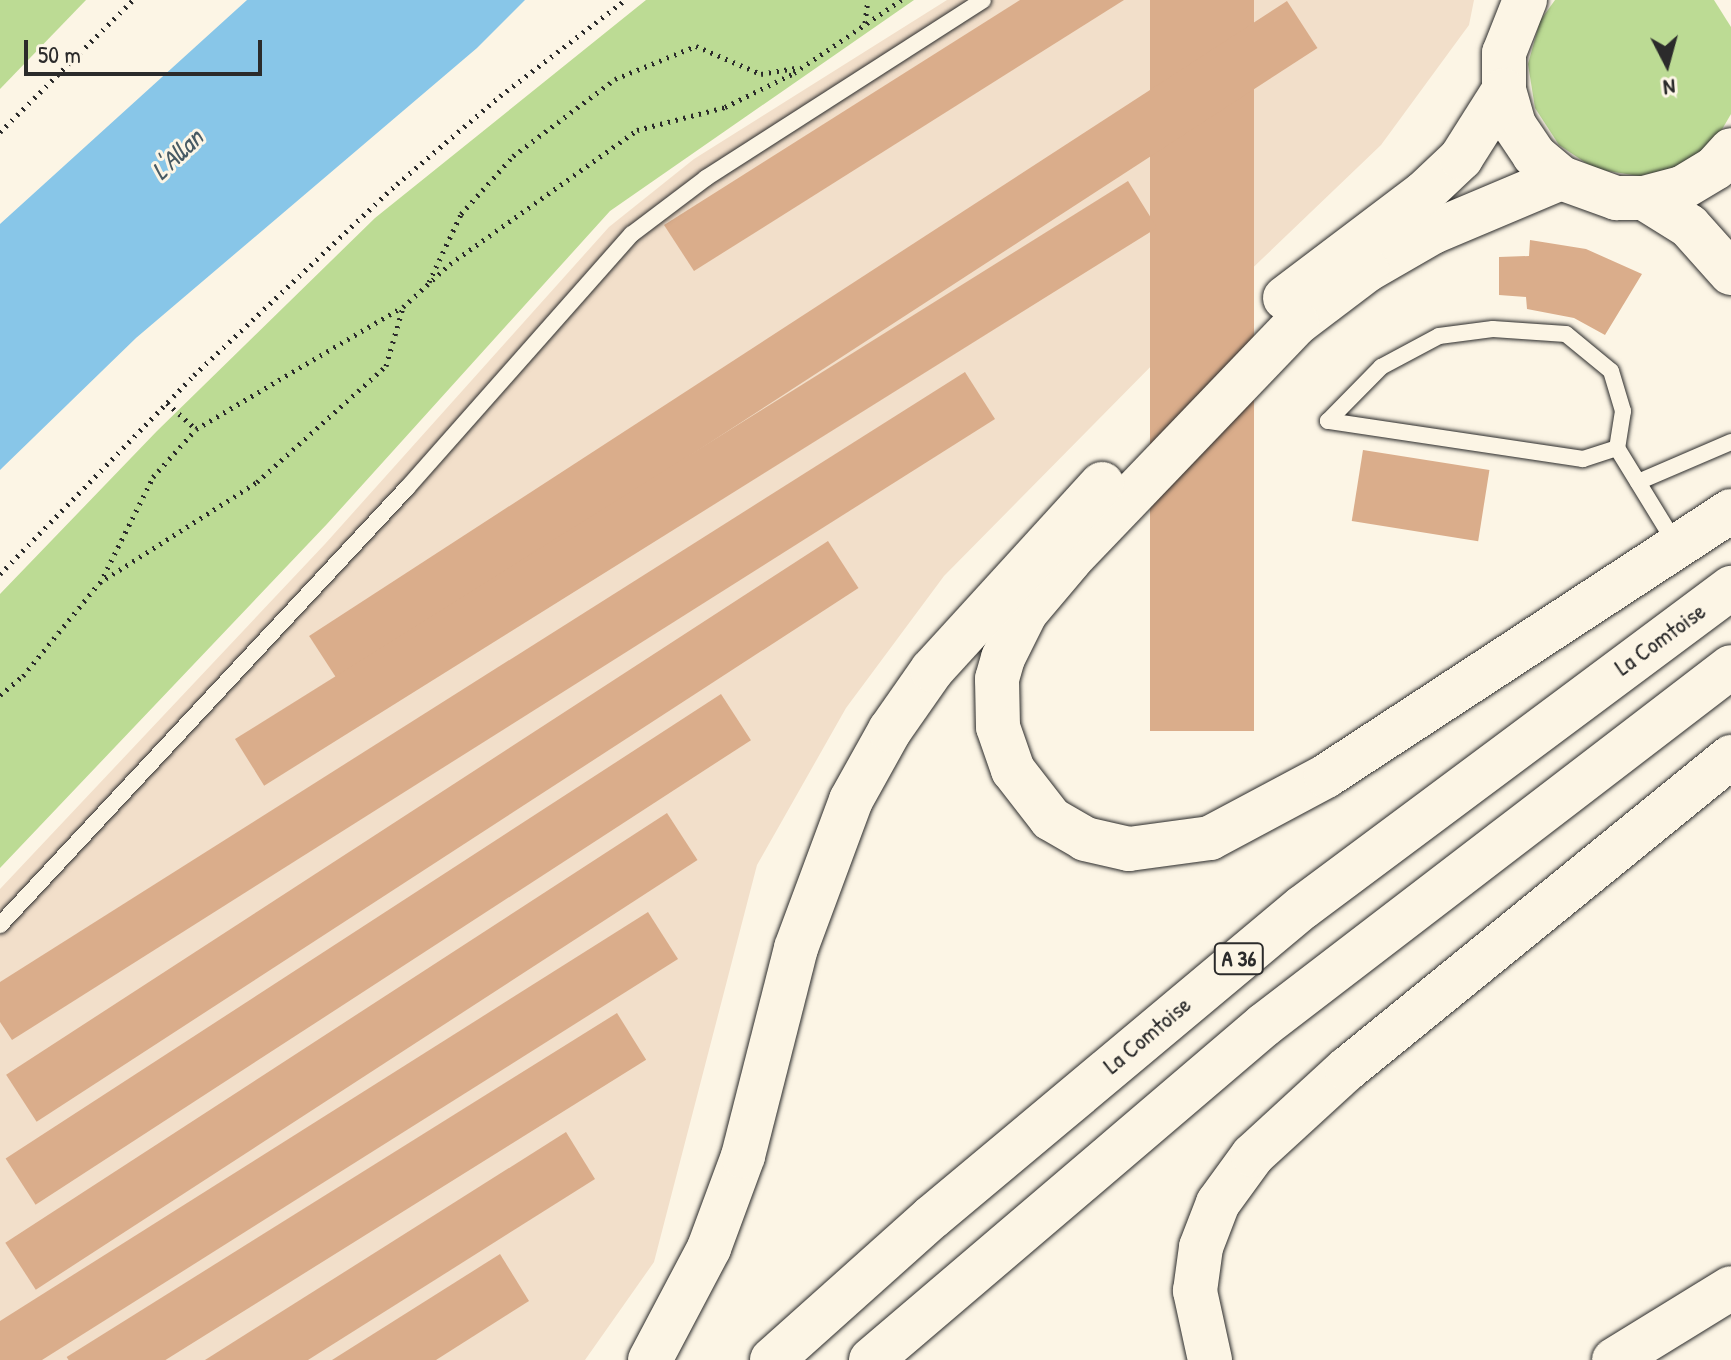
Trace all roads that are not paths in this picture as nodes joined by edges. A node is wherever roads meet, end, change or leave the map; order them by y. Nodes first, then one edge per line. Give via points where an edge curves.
1 (983, 0) edge
2 (1525, 0) edge
3 (1504, 90) junction
4 (1731, 150) edge
5 (1561, 178) junction
6 (1644, 198) junction
7 (1731, 273) edge
8 (1731, 442) edge
9 (1617, 448) junction
10 (1638, 482) junction
11 (1731, 511) edge
12 (1679, 548) junction
13 (1731, 588) edge
14 (1731, 667) edge
15 (1731, 757) edge
16 (0, 925) edge
17 (1731, 1288) edge
18 (1731, 1322) edge
19 (650, 1360) edge
20 (772, 1360) edge
21 (871, 1360) edge
22 (1210, 1360) edge
23 (1614, 1360) edge
24 (1670, 1360) edge

1 - 16 lane via 706,178 632,234 407,488
2 - 3 main road via 1504,53
3 - 5 main road via 1514,125 1534,155
3 - 19 main road via 1461,158 1424,193 1281,301 1057,529 932,670 890,730 851,800 821,870 743,1156 709,1248
4 - 6 main road via 1715,168 1682,188
5 - 6 main road via 1616,198
5 - 12 main road via 1433,232 1367,270 1297,323 1026,612 997,679 1004,748 1039,807 1085,839 1129,849 1210,838 1326,776
6 - 7 main road via 1689,226
8 - 10 lane
9 - 9 lane via 1583,459 1328,421 1381,367 1439,336 1493,329 1566,334 1611,371 1623,411
9 - 10 lane
10 - 12 lane
11 - 12 main road
13 - 20 main road, La Comtoise / A 36 via 1303,907 932,1217
14 - 21 main road via 1264,1025
15 - 22 main road via 1347,1069 1253,1155 1218,1203 1196,1268 1198,1315
17 - 23 main road
18 - 24 main road

